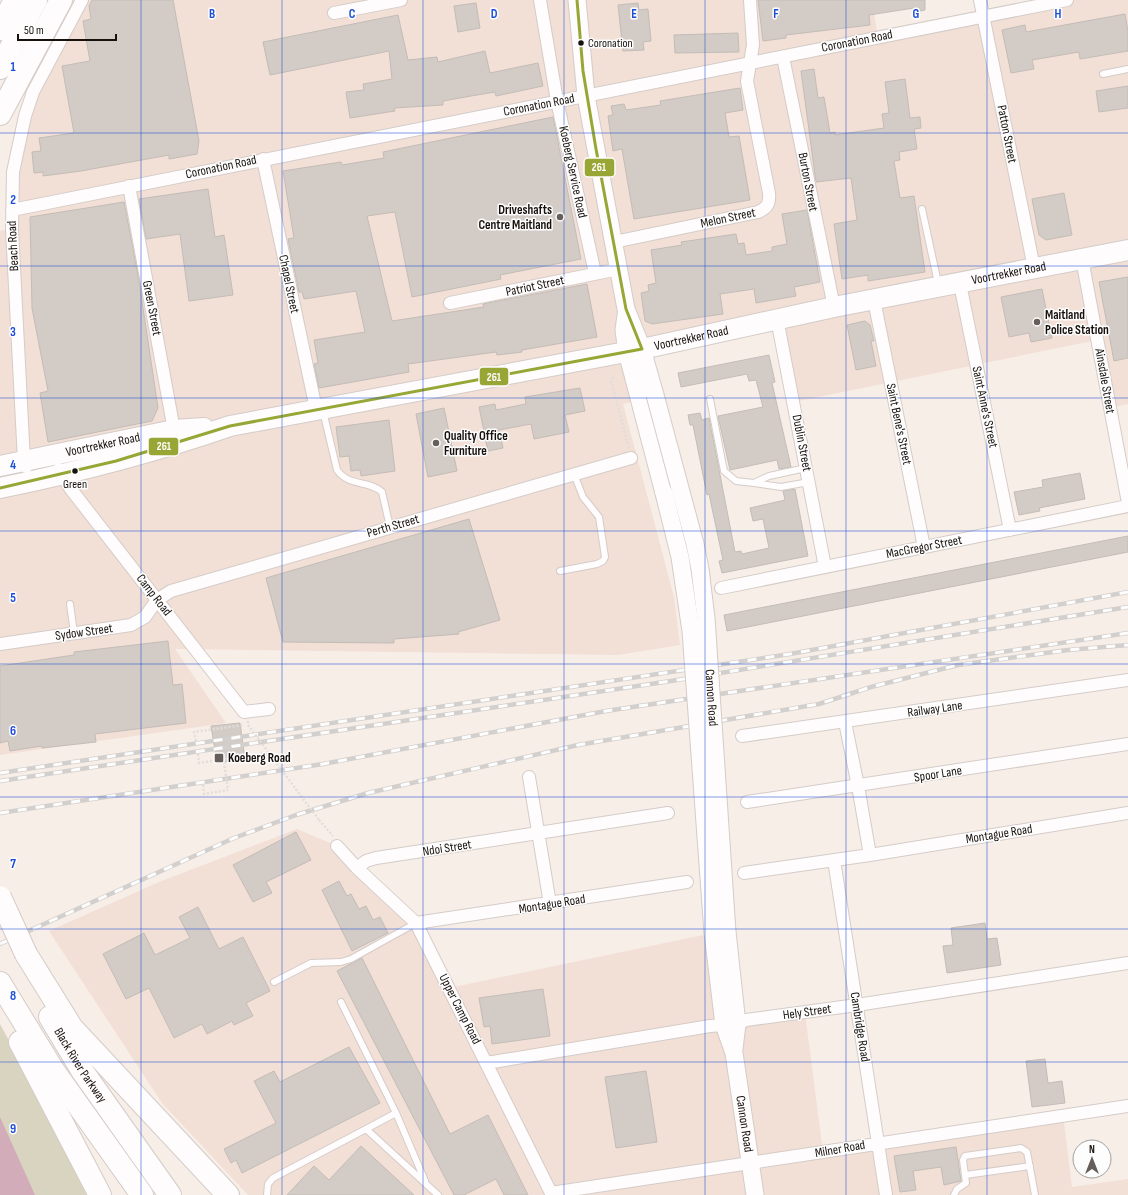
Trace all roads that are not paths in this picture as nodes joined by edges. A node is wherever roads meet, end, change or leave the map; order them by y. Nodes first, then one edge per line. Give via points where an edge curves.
1 (15, 0) edge
2 (36, 0) edge
3 (60, 0) edge
4 (82, 0) edge
5 (402, 0) edge
6 (540, 0) edge
7 (577, 0) edge
8 (750, 0) edge
9 (980, 0) edge
10 (1067, 0) edge
11 (334, 14) dead end
12 (983, 16) junction
13 (0, 30) edge
14 (783, 57) junction
15 (750, 63) junction
16 (0, 68) edge
17 (1128, 69) edge
18 (1103, 74) dead end
19 (586, 96) junction
20 (557, 101) junction
21 (0, 114) edge
22 (263, 159) junction
23 (129, 186) junction
24 (922, 209) dead end
25 (12, 210) junction
26 (614, 242) junction
27 (1128, 250) edge
28 (1082, 259) junction
29 (1034, 268) junction
30 (619, 269) junction
31 (595, 273) junction
32 (960, 284) junction
33 (939, 288) junction
34 (874, 300) junction
35 (450, 304) dead end
36 (834, 307) junction
37 (776, 319) junction
38 (635, 350) junction
39 (710, 399) dead end
40 (319, 408) junction
41 (230, 426) junction
42 (174, 430) junction
43 (630, 453) road end
44 (52, 455) junction
45 (24, 461) junction
46 (0, 466) edge
47 (806, 468) junction
48 (574, 474) junction
49 (62, 475) junction
50 (30, 482) junction
51 (809, 482) junction
52 (754, 483) junction
53 (0, 488) edge
54 (1128, 503) edge
55 (1128, 506) edge
56 (390, 527) junction
57 (1010, 530) junction
58 (924, 547) junction
59 (825, 567) junction
60 (560, 571) dead end
61 (721, 588) dead end
62 (158, 600) junction
63 (70, 604) dead end
64 (74, 633) junction
65 (0, 644) edge
66 (1128, 680) edge
67 (269, 709) dead end
68 (845, 722) junction
69 (742, 736) dead end
70 (1128, 744) edge
71 (529, 776) dead end
72 (858, 786) junction
73 (747, 802) dead end
74 (668, 813) dead end
75 (1128, 813) edge
76 (538, 834) junction
77 (334, 841) road end
78 (870, 855) junction
79 (834, 860) junction
80 (357, 868) junction
81 (744, 873) dead end
82 (687, 882) dead end
83 (0, 897) edge
84 (550, 904) junction
85 (416, 923) junction
86 (0, 929) edge
87 (21, 957) junction
88 (1128, 963) edge
89 (274, 982) dead end
90 (1, 984) edge
91 (341, 1002) dead end
92 (857, 1005) junction
93 (730, 1025) junction
94 (487, 1063) junction
95 (1128, 1106) edge
96 (396, 1113) junction
97 (366, 1129) junction
98 (878, 1143) junction
99 (751, 1164) junction
100 (1030, 1166) junction
101 (965, 1175) junction
102 (426, 1184) junction
103 (551, 1194) edge
104 (100, 1195) edge
105 (142, 1195) edge
106 (170, 1195) edge
107 (228, 1195) edge
108 (267, 1195) edge
109 (438, 1195) edge
110 (755, 1195) edge
111 (886, 1195) edge
112 (954, 1195) edge
113 (1035, 1195) edge

1 - 13 highway
2 - 16 highway
3 - 21 highway
4 - 25 street, Beach Road via 33,92 25,116 12,172
5 - 11 street
6 - 20 street, Koeberg Service Road
7 - 19 main road
8 - 15 street via 753,45
9 - 12 street, Patton Street
10 - 12 street, Coronation Road
12 - 14 street, Coronation Road
12 - 29 street, Patton Street
14 - 15 street, Coronation Road
14 - 36 street, Burton Street
15 - 19 street, Coronation Road
15 - 26 street, Melon Street via 747,81 769,193 770,202 766,208 758,212
17 - 18 lane
19 - 20 street, Coronation Road
19 - 26 main road
20 - 22 street, Coronation Road
20 - 31 street, Koeberg Service Road
22 - 23 street, Coronation Road
22 - 40 street, Chapel Street
23 - 25 street, Coronation Road
23 - 42 street, Green Street
24 - 33 lane
25 - 45 street, Beach Road
26 - 30 main road
27 - 28 main road, Voortrekker Road
28 - 29 main road, Voortrekker Road
28 - 54 street, Ainsdale Street
29 - 32 main road, Voortrekker Road
30 - 31 street, Patriot Street
30 - 38 main road
31 - 35 street, Patriot Street
32 - 33 main road, Voortrekker Road
32 - 57 street, Saint Anne's Street
33 - 34 main road, Voortrekker Road
34 - 36 main road, Voortrekker Road
34 - 58 street, Saint Bene's Street
36 - 37 main road, Voortrekker Road
37 - 38 main road, Voortrekker Road
37 - 47 street, Dublin Street
38 - 40 main road, Voortrekker Road
38 - 93 main road, Cannon Road, bridge via 686,593
39 - 52 lane via 724,471 736,481
40 - 41 main road, Voortrekker Road
40 - 56 lane via 337,470 342,477 351,482 378,488 382,492
41 - 42 main road, Voortrekker Road
41 - 49 main road, Voortrekker Road via 179,444
42 - 44 main road, Voortrekker Road
43 - 48 street, Perth Street
44 - 45 main road, Voortrekker Road
44 - 49 street, Camp Road
45 - 46 main road, Voortrekker Road
45 - 50 street, Beach Road
47 - 51 street, Dublin Street
47 - 52 lane via 769,476
48 - 56 street, Perth Street
48 - 60 lane via 582,497 596,511 605,557 597,564
49 - 50 main road, Voortrekker Road
49 - 62 street, Camp Road
50 - 53 main road, Voortrekker Road
51 - 52 lane via 781,487
51 - 59 street, Dublin Street
55 - 57 street, MacGregor Street
56 - 62 street, Perth Street via 171,591
57 - 58 street, MacGregor Street
58 - 59 street, MacGregor Street
59 - 61 street, MacGregor Street
62 - 64 street, Sydow Street via 145,618 131,625
62 - 67 street, Camp Road via 244,712
63 - 64 lane
64 - 65 street, Sydow Street
66 - 68 street, Railway Lane
68 - 69 street, Railway Lane
68 - 72 street
70 - 72 street, Spoor Lane
71 - 76 street
72 - 73 street, Spoor Lane
72 - 78 street
74 - 76 street, Ndoi Street
75 - 78 street, Montague Road
76 - 80 street, Ndoi Street via 376,858 366,861
76 - 84 street
77 - 80 street, Upper Camp Road
78 - 79 street, Montague Road
79 - 81 street, Montague Road
79 - 92 street, Cambridge Road
80 - 85 street, Upper Camp Road
82 - 84 street, Montague Road
83 - 87 highway, bridge
84 - 85 street, Montague Road
85 - 89 lane via 351,959 311,963
85 - 94 street, Upper Camp Road
86 - 87 highway, Black River Parkway
87 - 106 highway, Black River Parkway via 83,1072
87 - 107 highway via 72,1028
88 - 92 street, Hely Street
90 - 104 highway via 13,1030
90 - 105 highway, Black River Parkway via 53,1070
91 - 96 lane
92 - 93 street, Hely Street via 746,1020
92 - 98 street, Cambridge Road
93 - 94 street, Hely Street via 710,1026
93 - 99 main road, Cannon Road
94 - 103 street, Upper Camp Road
95 - 98 street, Milner Road
96 - 97 lane
96 - 102 lane
97 - 102 lane
97 - 108 lane via 273,1178 268,1184
98 - 99 street, Milner Road
98 - 111 street, Cambridge Road
99 - 103 street, Milner Road
99 - 110 main road, Cannon Road
100 - 101 lane
100 - 101 lane via 1027,1152 1022,1148 967,1155 963,1160
100 - 113 lane
101 - 112 lane via 966,1183 957,1189
102 - 109 lane

